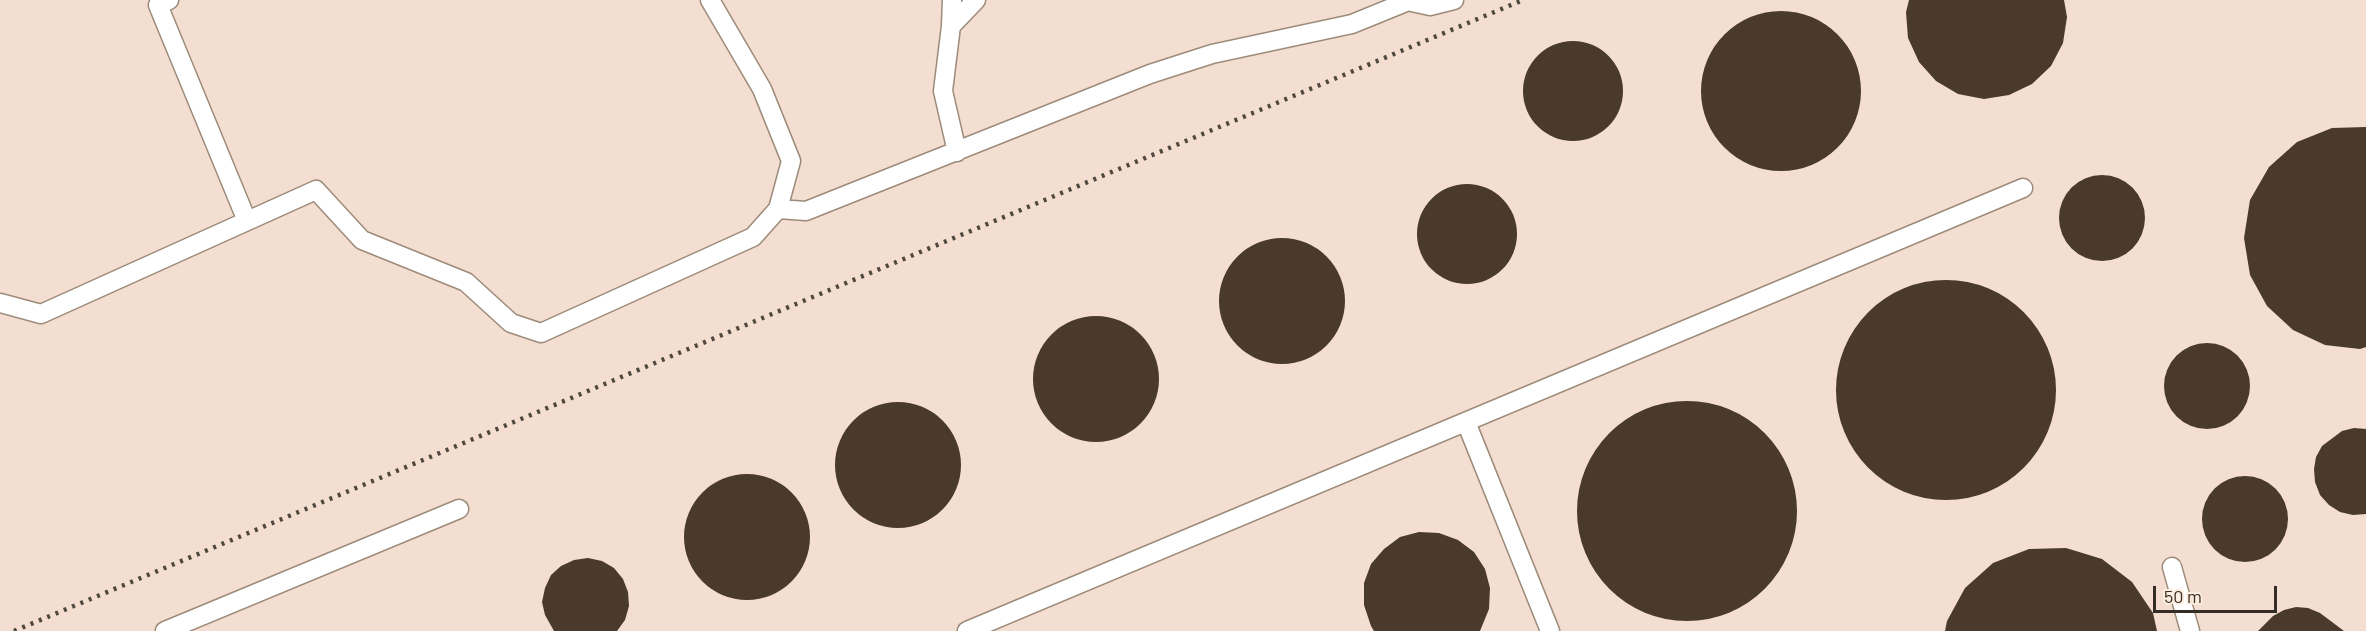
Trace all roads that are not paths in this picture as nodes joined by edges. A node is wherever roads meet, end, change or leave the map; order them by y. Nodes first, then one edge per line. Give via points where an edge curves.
1 (169, 0) edge
2 (710, 0) edge
3 (952, 0) edge
4 (976, 0) edge
5 (1454, 0) edge
6 (1404, 1) edge
7 (951, 26) junction
8 (957, 152) junction
9 (2023, 188) dead end
10 (778, 209) junction
11 (247, 221) junction
12 (0, 303) edge
13 (1466, 423) junction
14 (459, 509) dead end
15 (2172, 567) dead end
16 (165, 631) edge
17 (967, 631) edge
18 (1550, 631) edge
19 (2190, 631) edge

1 - 11 lane via 158,5
2 - 10 lane via 762,88 791,161
3 - 7 lane
4 - 7 lane
5 - 6 lane via 1430,6
6 - 8 lane via 1352,24 1212,54 1150,74
7 - 8 lane via 943,91
8 - 10 lane via 806,211
9 - 13 lane
10 - 11 lane via 753,237 541,333 511,323 466,282 362,240 316,190
11 - 12 lane via 41,314
13 - 17 lane
13 - 18 lane
14 - 16 lane
15 - 19 lane

